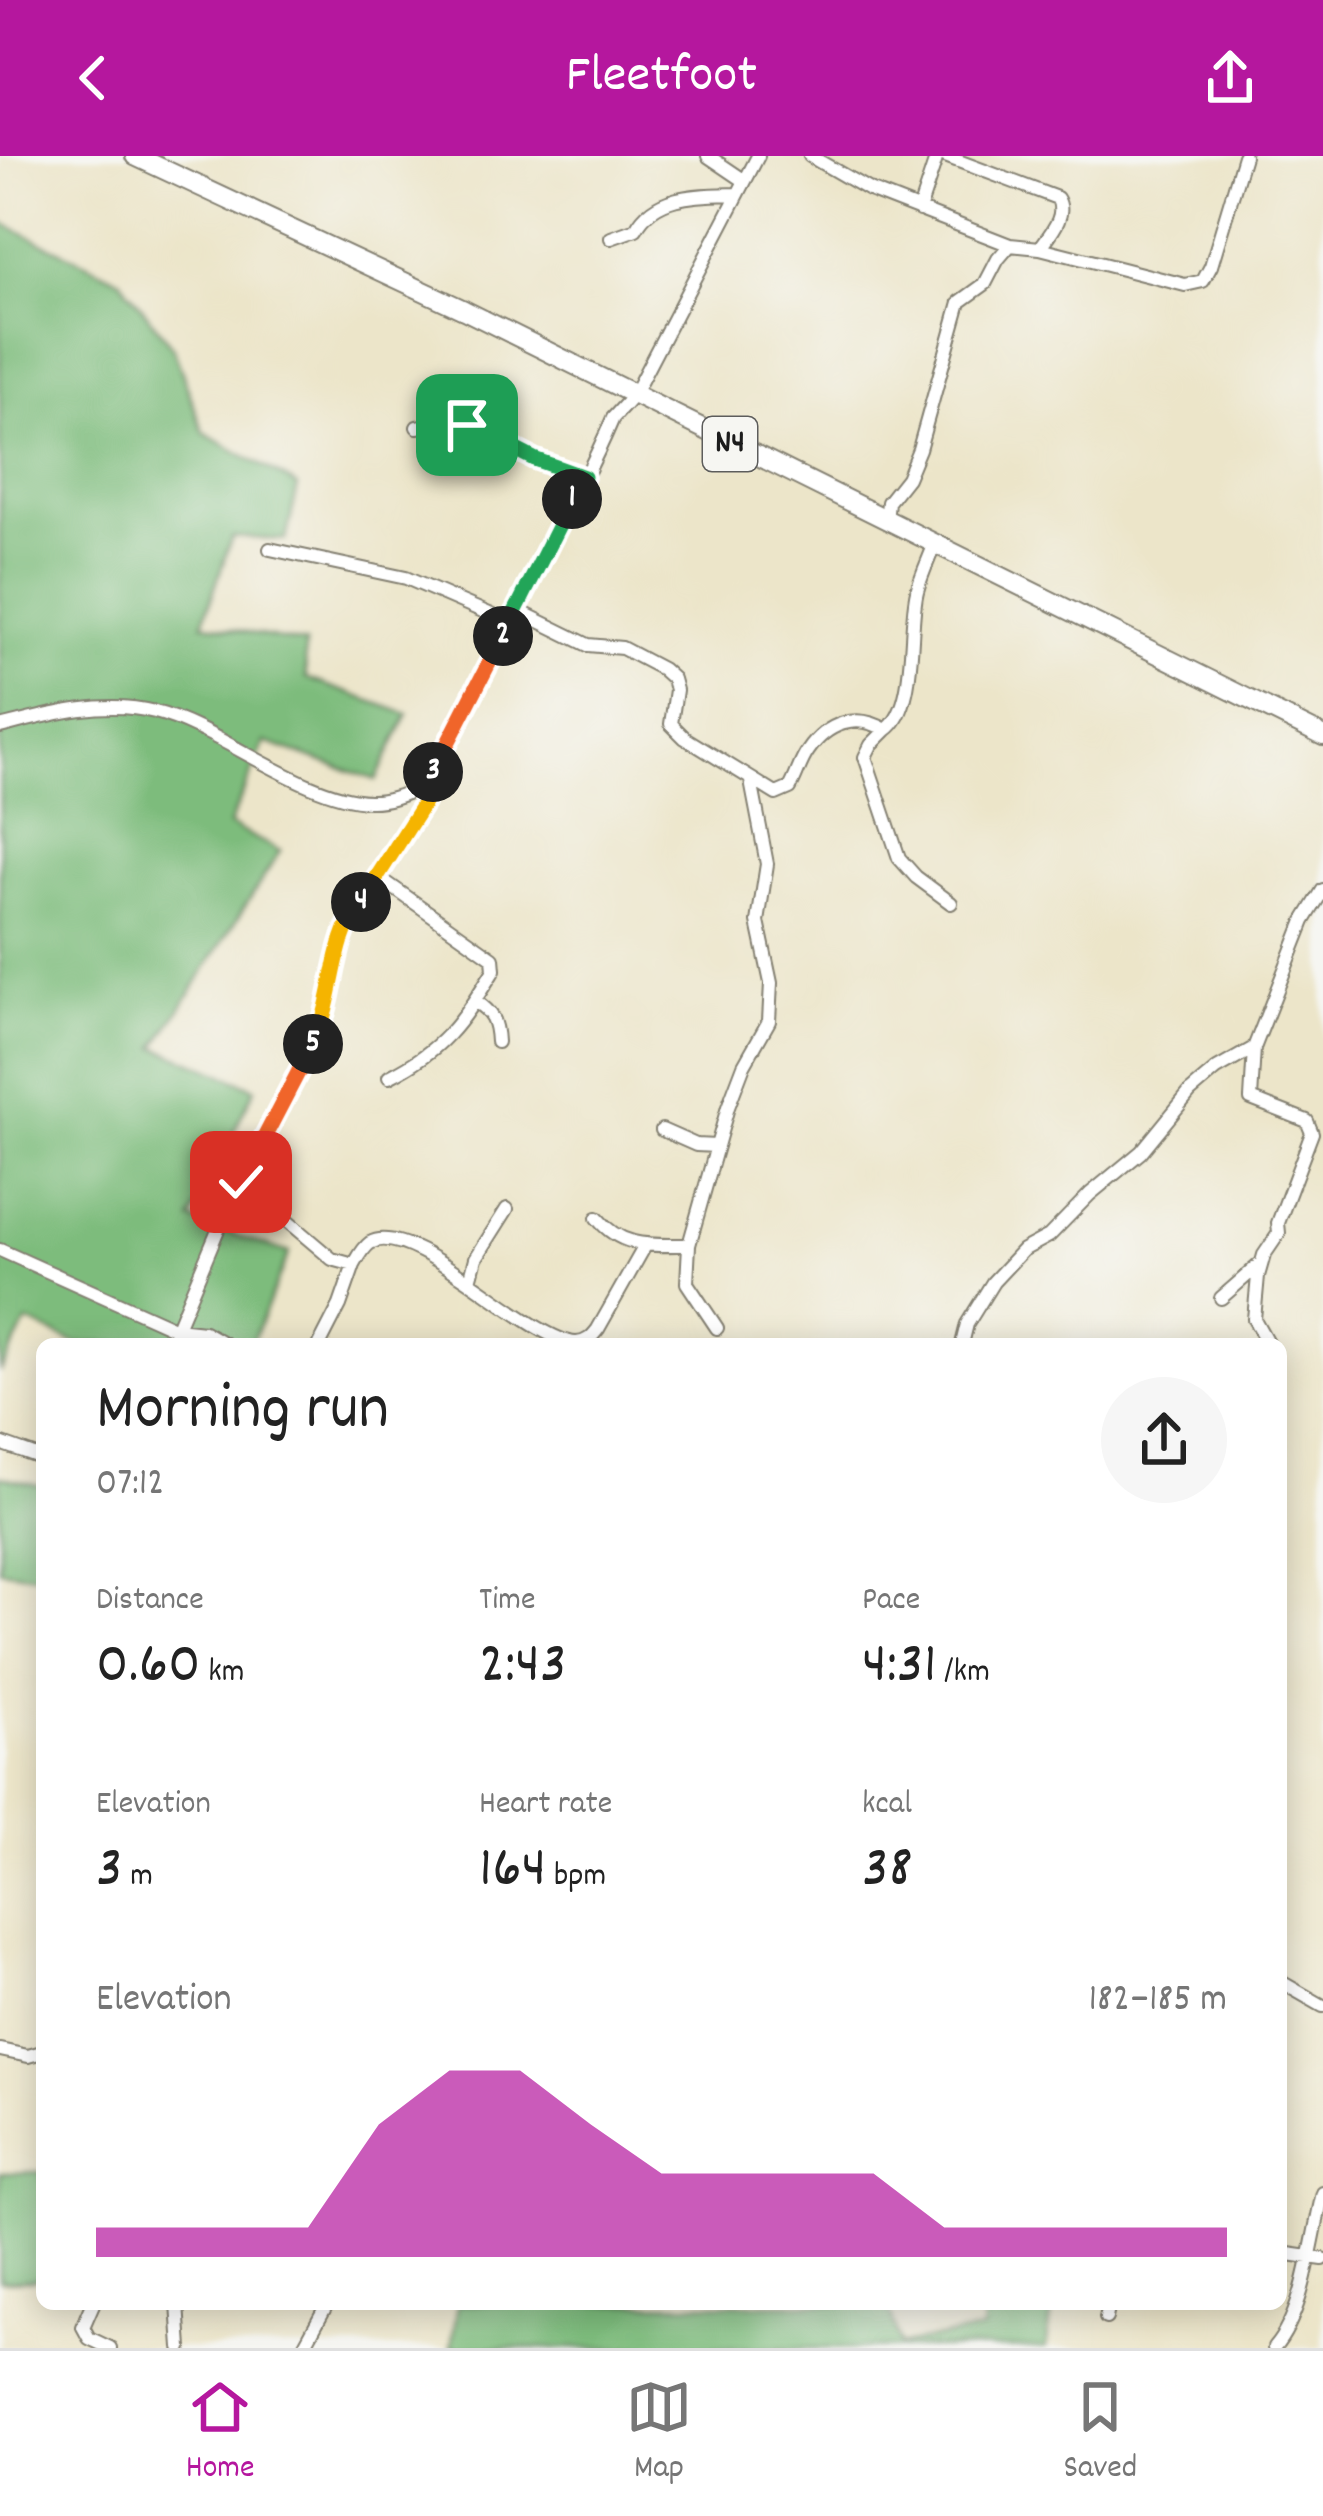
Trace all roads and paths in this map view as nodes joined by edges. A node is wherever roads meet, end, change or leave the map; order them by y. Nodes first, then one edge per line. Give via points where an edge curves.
1 (135, 156) edge
2 (708, 156) edge
3 (758, 156) edge
4 (810, 156) edge
5 (941, 156) edge
6 (1244, 156) edge
7 (832, 162) edge
8 (741, 187) junction
9 (919, 210) junction
10 (611, 238) dead end
11 (1010, 245) junction
12 (1040, 248) junction
13 (633, 396) junction
14 (417, 427) dead end
15 (584, 477) junction
16 (886, 521) junction
17 (934, 546) junction
18 (270, 549) dead end
19 (513, 616) junction
20 (0, 727) edge
21 (886, 730) junction
22 (1323, 736) edge
23 (751, 780) junction
24 (422, 787) junction
25 (377, 876) junction
26 (1323, 890) edge
27 (951, 903) dead end
28 (474, 1001) junction
29 (497, 1042) dead end
30 (1254, 1048) junction
31 (388, 1077) dead end
32 (662, 1130) dead end
33 (716, 1147) junction
34 (241, 1182) junction
35 (507, 1209) dead end
36 (597, 1218) dead end
37 (646, 1244) junction
38 (689, 1245) junction
39 (0, 1250) edge
40 (1261, 1263) junction
41 (354, 1265) junction
42 (470, 1281) junction
43 (1221, 1298) dead end
44 (717, 1328) dead end
45 (176, 1329) junction
46 (172, 1338) edge
47 (214, 1338) edge
48 (323, 1338) edge
49 (560, 1338) edge
50 (591, 1338) edge
51 (964, 1338) edge
52 (1265, 1338) edge
53 (1, 1444) edge
54 (36, 1456) edge
55 (1287, 1985) edge
56 (1323, 2006) edge
57 (0, 2050) edge
58 (36, 2054) edge
59 (1323, 2193) edge
60 (1287, 2253) edge
61 (1307, 2255) junction
62 (1323, 2259) edge
63 (90, 2310) edge
64 (178, 2310) edge
65 (325, 2310) edge
66 (110, 2348) edge
67 (181, 2348) edge
68 (303, 2348) edge
69 (1274, 2348) edge

1 - 13 highway, N4
2 - 8 street
3 - 8 street
4 - 7 street
5 - 9 street
5 - 12 street via 1057,198 1060,216
6 - 12 street via 1203,281 1139,276
7 - 9 street
8 - 10 street via 658,205 635,229
8 - 13 street
9 - 11 street
11 - 12 street
11 - 16 street via 985,284 960,302 919,449 888,502
13 - 15 street
13 - 16 highway, N4
14 - 15 street via 467,425
15 - 19 street
16 - 17 highway, N4
17 - 21 street via 916,595 908,678 896,723
17 - 22 highway, N4
18 - 19 street via 406,578
19 - 23 street via 588,645 622,648 662,669 676,690 671,724
19 - 24 street
20 - 24 street via 120,706 160,713 355,799
21 - 23 street via 834,724 785,792
21 - 27 street via 865,757 899,858
23 - 33 street via 767,864 758,922 771,983 769,1021
24 - 25 street via 424,803
25 - 28 street via 493,958
25 - 34 street via 345,924 324,1022
26 - 30 street
28 - 29 street via 490,1011
28 - 31 street via 434,1052
30 - 40 street via 1251,1099 1307,1121 1312,1133
30 - 51 street via 1204,1080 1141,1152 1023,1250 992,1282
32 - 33 street
33 - 38 street
34 - 41 street via 332,1259
34 - 45 street
35 - 42 street
36 - 37 street via 611,1235
37 - 38 street
37 - 50 street
38 - 44 street via 687,1282
39 - 45 street
40 - 43 street
40 - 52 street via 1254,1318
41 - 42 street via 366,1246 390,1241
41 - 48 street
42 - 49 street
45 - 46 street
45 - 47 street
53 - 54 street
55 - 56 street
57 - 58 street
59 - 61 street
60 - 61 street
61 - 62 street
61 - 69 street via 1288,2333
63 - 66 street via 83,2326 89,2338
64 - 67 street
65 - 68 street

